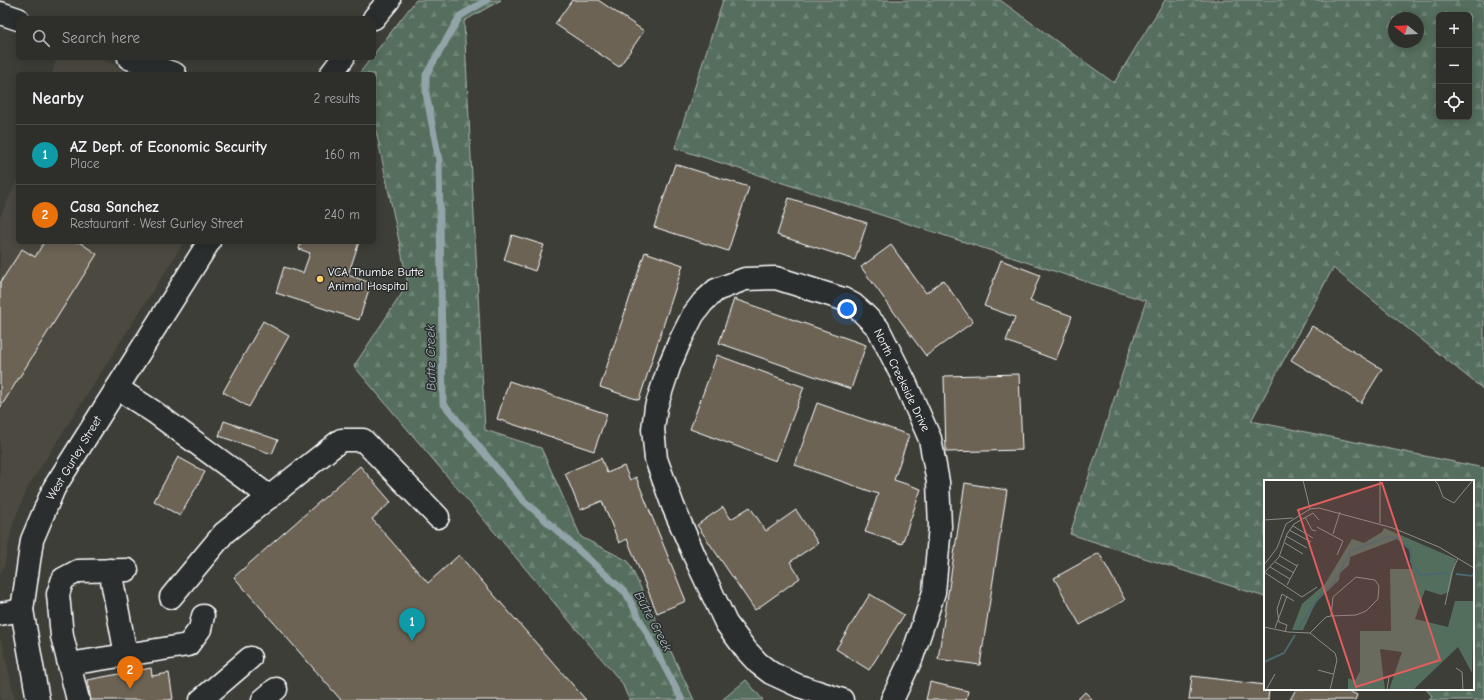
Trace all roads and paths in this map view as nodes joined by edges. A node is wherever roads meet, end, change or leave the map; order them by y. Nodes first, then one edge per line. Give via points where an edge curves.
1 (389, 0) edge
2 (0, 13) edge
3 (376, 16) edge
4 (16, 18) edge
5 (135, 60) edge
6 (342, 60) edge
7 (169, 72) edge
8 (332, 72) edge
9 (208, 244) edge
10 (116, 388) junction
11 (270, 497) junction
12 (438, 517) dead end
13 (171, 597) dead end
14 (22, 610) junction
15 (0, 614) edge
16 (203, 616) dead end
17 (126, 655) junction
18 (250, 658) dead end
19 (69, 664) junction
20 (38, 700) edge
21 (78, 700) edge
22 (201, 700) edge
23 (842, 700) edge
24 (892, 700) edge

1 - 3 street
2 - 4 street
5 - 7 street
6 - 8 street
9 - 10 street, West Gurley Street
10 - 11 street via 154,412
10 - 14 street, West Gurley Street via 54,488 32,540
11 - 12 street via 341,440 363,440
11 - 13 street via 224,534
14 - 15 street
14 - 20 street, West Gurley Street
16 - 17 street via 200,629 188,645
17 - 19 street
17 - 19 street via 119,570 78,572 63,579 58,594 62,636
18 - 22 street
19 - 21 street
23 - 24 street, North Creekside Drive via 799,686 771,673 746,650 723,617 676,513 656,459 653,429 656,406 679,343 693,315 703,302 716,290 745,279 776,278 843,299 863,312 878,328 930,439 938,482 940,526 934,592 912,657

